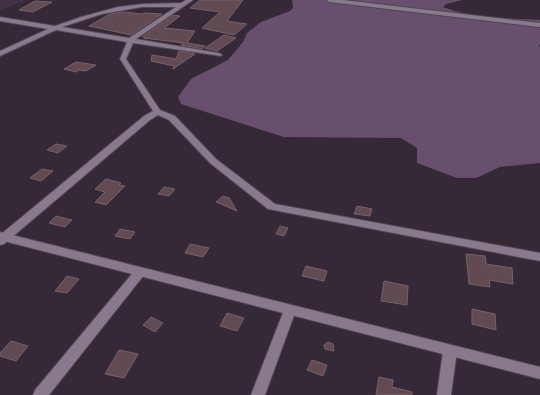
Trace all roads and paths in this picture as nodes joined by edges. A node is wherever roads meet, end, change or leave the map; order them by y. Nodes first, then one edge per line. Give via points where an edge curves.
1 (330, 0) edge
2 (186, 3) edge
3 (0, 19) edge
4 (540, 25) edge
5 (54, 28) junction
6 (131, 40) junction
7 (0, 54) edge
8 (219, 55) dead end
9 (157, 112) junction
10 (2, 238) edge
11 (540, 257) edge
12 (140, 272) junction
13 (290, 310) junction
14 (450, 351) junction
15 (540, 373) edge
16 (40, 395) edge
17 (258, 395) edge
18 (444, 395) edge

1 - 4 street
2 - 5 street via 136,6 97,14
2 - 6 street
3 - 5 street
5 - 6 street
5 - 7 street
6 - 8 street
6 - 9 street via 123,59
9 - 10 street
9 - 11 street via 172,118 213,161 272,207
10 - 12 street
12 - 13 street
12 - 16 street
13 - 14 street
13 - 17 street
14 - 15 street
14 - 18 street

